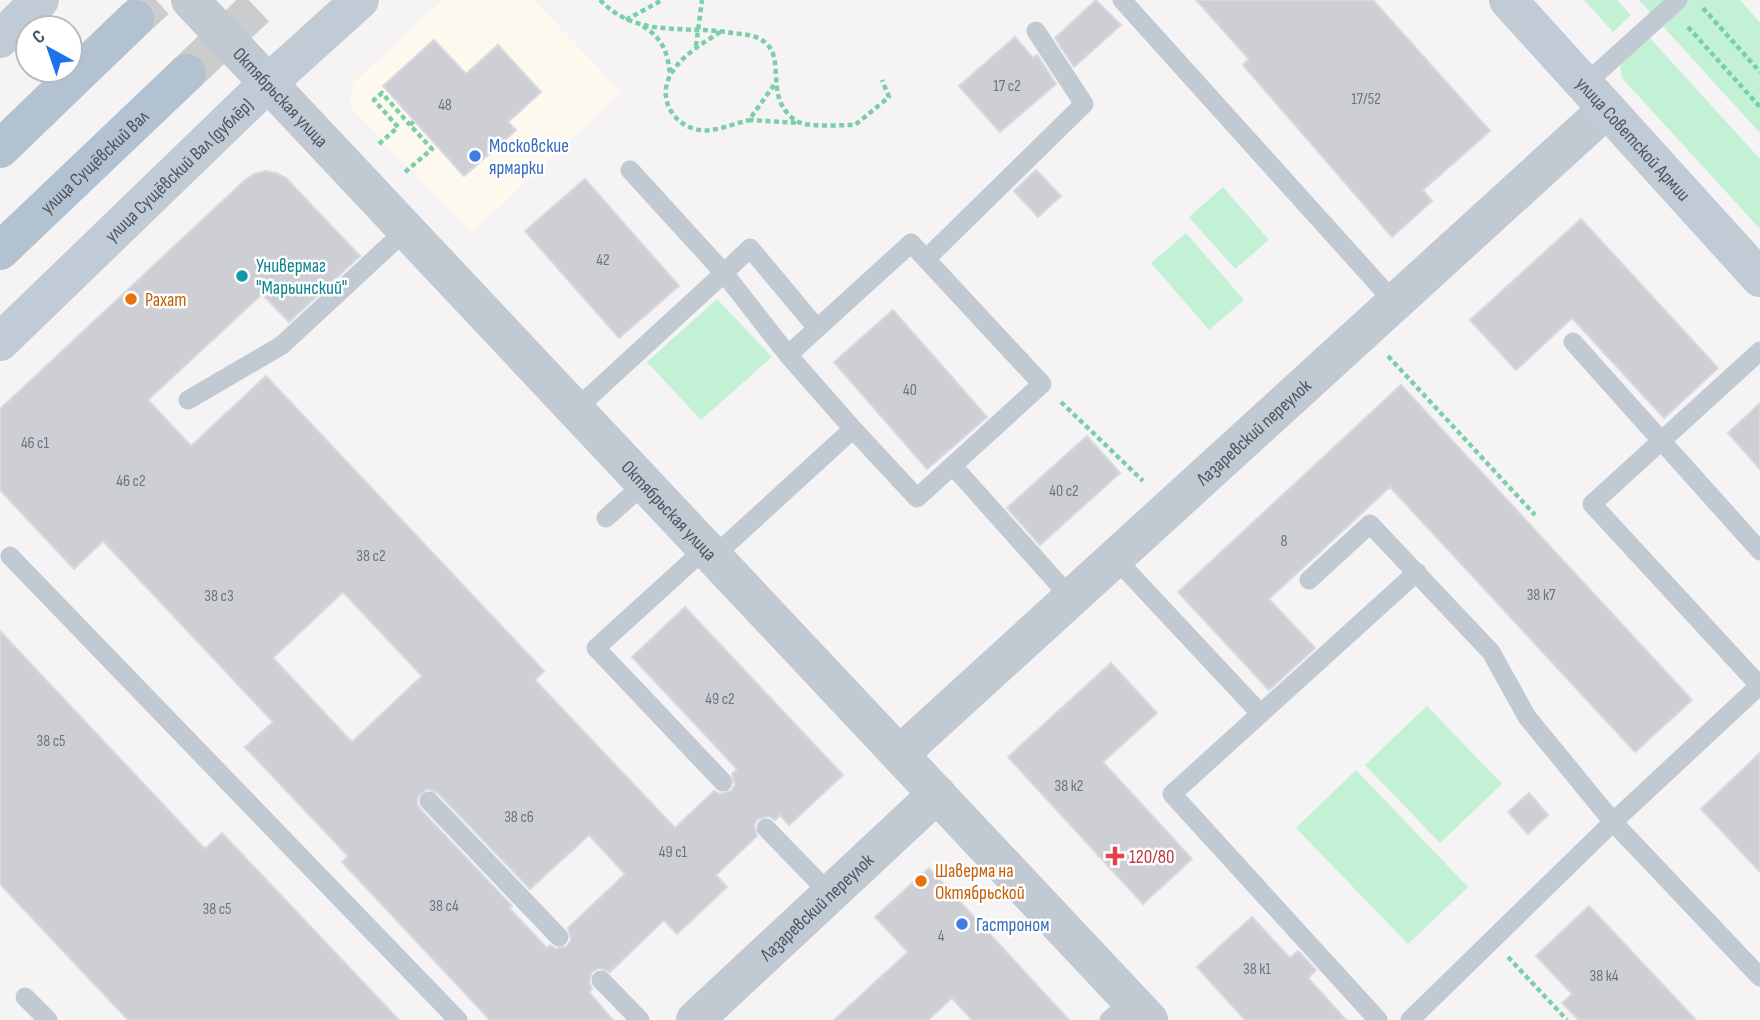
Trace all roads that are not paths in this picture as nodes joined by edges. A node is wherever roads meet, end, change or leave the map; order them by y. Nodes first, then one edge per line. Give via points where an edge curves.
1 (40, 0) edge
2 (190, 0) edge
3 (360, 0) edge
4 (1122, 0) edge
5 (1508, 0) edge
6 (1674, 4) edge
7 (135, 19) tunnel mouth
8 (1036, 31) dead end
9 (0, 39) edge
10 (187, 74) tunnel mouth
11 (267, 84) junction
12 (1595, 97) junction
13 (0, 149) edge
14 (630, 170) dead end
15 (406, 230) junction
16 (0, 251) edge
17 (926, 259) junction
18 (723, 273) junction
19 (1760, 278) edge
20 (1395, 303) junction
21 (816, 327) junction
22 (0, 342) edge
23 (1573, 342) dead end
24 (1760, 351) edge
25 (788, 355) junction
26 (188, 400) dead end
27 (575, 410) junction
28 (853, 429) junction
29 (1661, 441) junction
30 (953, 466) junction
31 (645, 482) junction
32 (606, 518) dead end
33 (1760, 551) edge
34 (710, 552) junction
35 (10, 556) dead end
36 (1115, 558) junction
37 (1417, 572) junction
38 (1309, 580) dead end
39 (1071, 598) junction
40 (1760, 685) edge
41 (1260, 713) junction
42 (900, 754) junction
43 (723, 782) dead end
44 (937, 794) junction
45 (429, 801) dead end
46 (1613, 822) junction
47 (766, 828) dead end
48 (830, 894) junction
49 (559, 937) dead end
50 (1760, 977) edge
51 (601, 980) dead end
52 (25, 997) dead end
53 (1130, 1014) edge
54 (48, 1020) edge
55 (458, 1020) edge
56 (640, 1020) edge
57 (695, 1020) edge
58 (1378, 1020) edge
59 (1410, 1020) edge

1 - 9 main road
2 - 11 street, Октябрьская улица
3 - 11 main road, улица Сущёвский Вал (дублёр)
4 - 20 lane
5 - 12 main road, улица Советской Армии
6 - 12 lane
7 - 13 main road
8 - 17 lane via 1084,104
10 - 16 main road, улица Сущёвский Вал
11 - 15 street, Октябрьская улица
11 - 22 main road, улица Сущёвский Вал (дублёр)
12 - 19 main road, улица Советской Армии
12 - 20 street, Лазаревский переулок
14 - 18 lane
15 - 26 lane via 282,345
15 - 27 street, Октябрьская улица
17 - 21 lane via 911,243
17 - 30 lane via 1042,384
18 - 21 lane via 750,248
18 - 25 lane
18 - 27 lane
20 - 36 street, Лазаревский переулок
21 - 25 lane
23 - 29 lane
24 - 29 lane
25 - 28 lane
27 - 31 street, Октябрьская улица
28 - 30 lane via 917,498
28 - 34 lane
29 - 33 lane
29 - 40 lane via 1592,505
30 - 39 lane
31 - 32 lane
31 - 34 street, Октябрьская улица
34 - 42 street, Октябрьская улица
34 - 43 lane via 596,648
35 - 55 lane
36 - 39 street, Лазаревский переулок
36 - 41 lane
37 - 38 lane via 1370,524
37 - 41 lane
37 - 46 lane via 1491,652 1527,717
39 - 42 street, Лазаревский переулок
40 - 46 lane
41 - 58 lane via 1171,794
42 - 44 street, Октябрьская улица
44 - 48 street, Лазаревский переулок
44 - 53 street, Октябрьская улица
45 - 49 lane
46 - 50 lane
46 - 59 lane
47 - 48 lane
48 - 57 street, Лазаревский переулок
51 - 56 lane
52 - 54 lane

